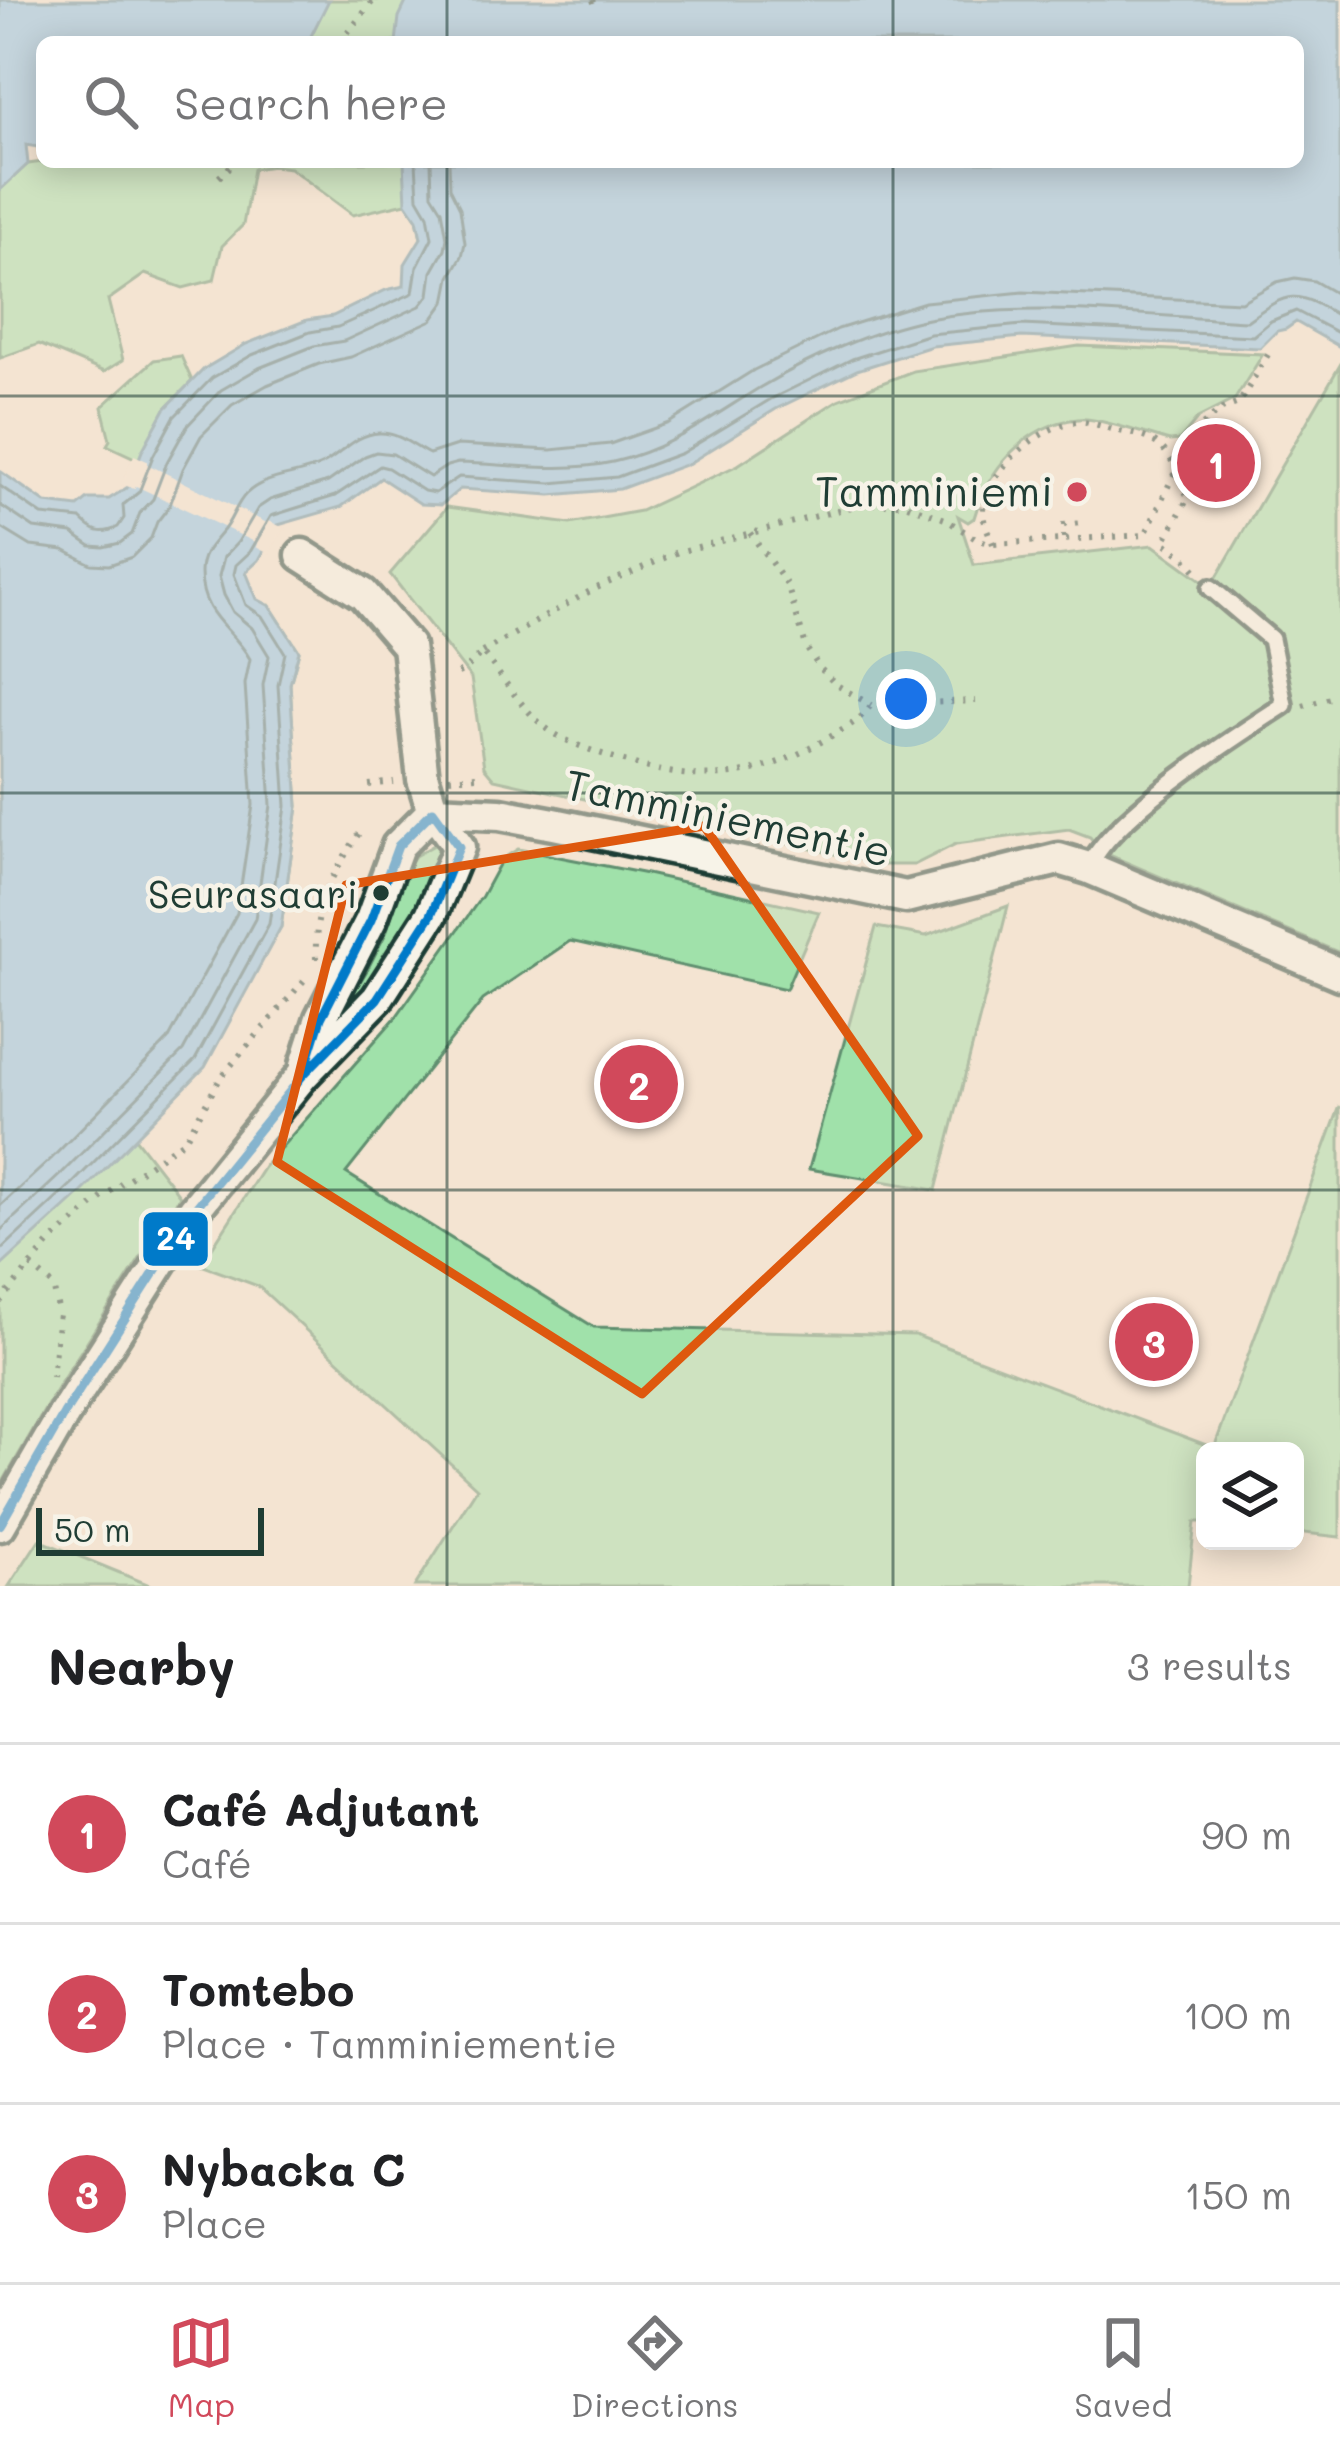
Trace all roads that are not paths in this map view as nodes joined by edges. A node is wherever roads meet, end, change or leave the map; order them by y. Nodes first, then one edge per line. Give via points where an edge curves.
1 (302, 555) dead end
2 (1211, 588) dead end
3 (433, 811) junction
4 (1089, 868) junction
5 (1340, 974) edge
6 (303, 1075) junction
7 (0, 1525) edge

1 - 3 street via 363,594 407,646
2 - 4 lane via 1270,639 1284,705 1188,770 1116,831
3 - 4 street, Tamminiementie via 536,820 906,897 1059,859
3 - 6 street via 398,847
3 - 6 street via 459,847 431,915 377,1000
4 - 5 street, Tamminiementie
6 - 7 street via 194,1210

